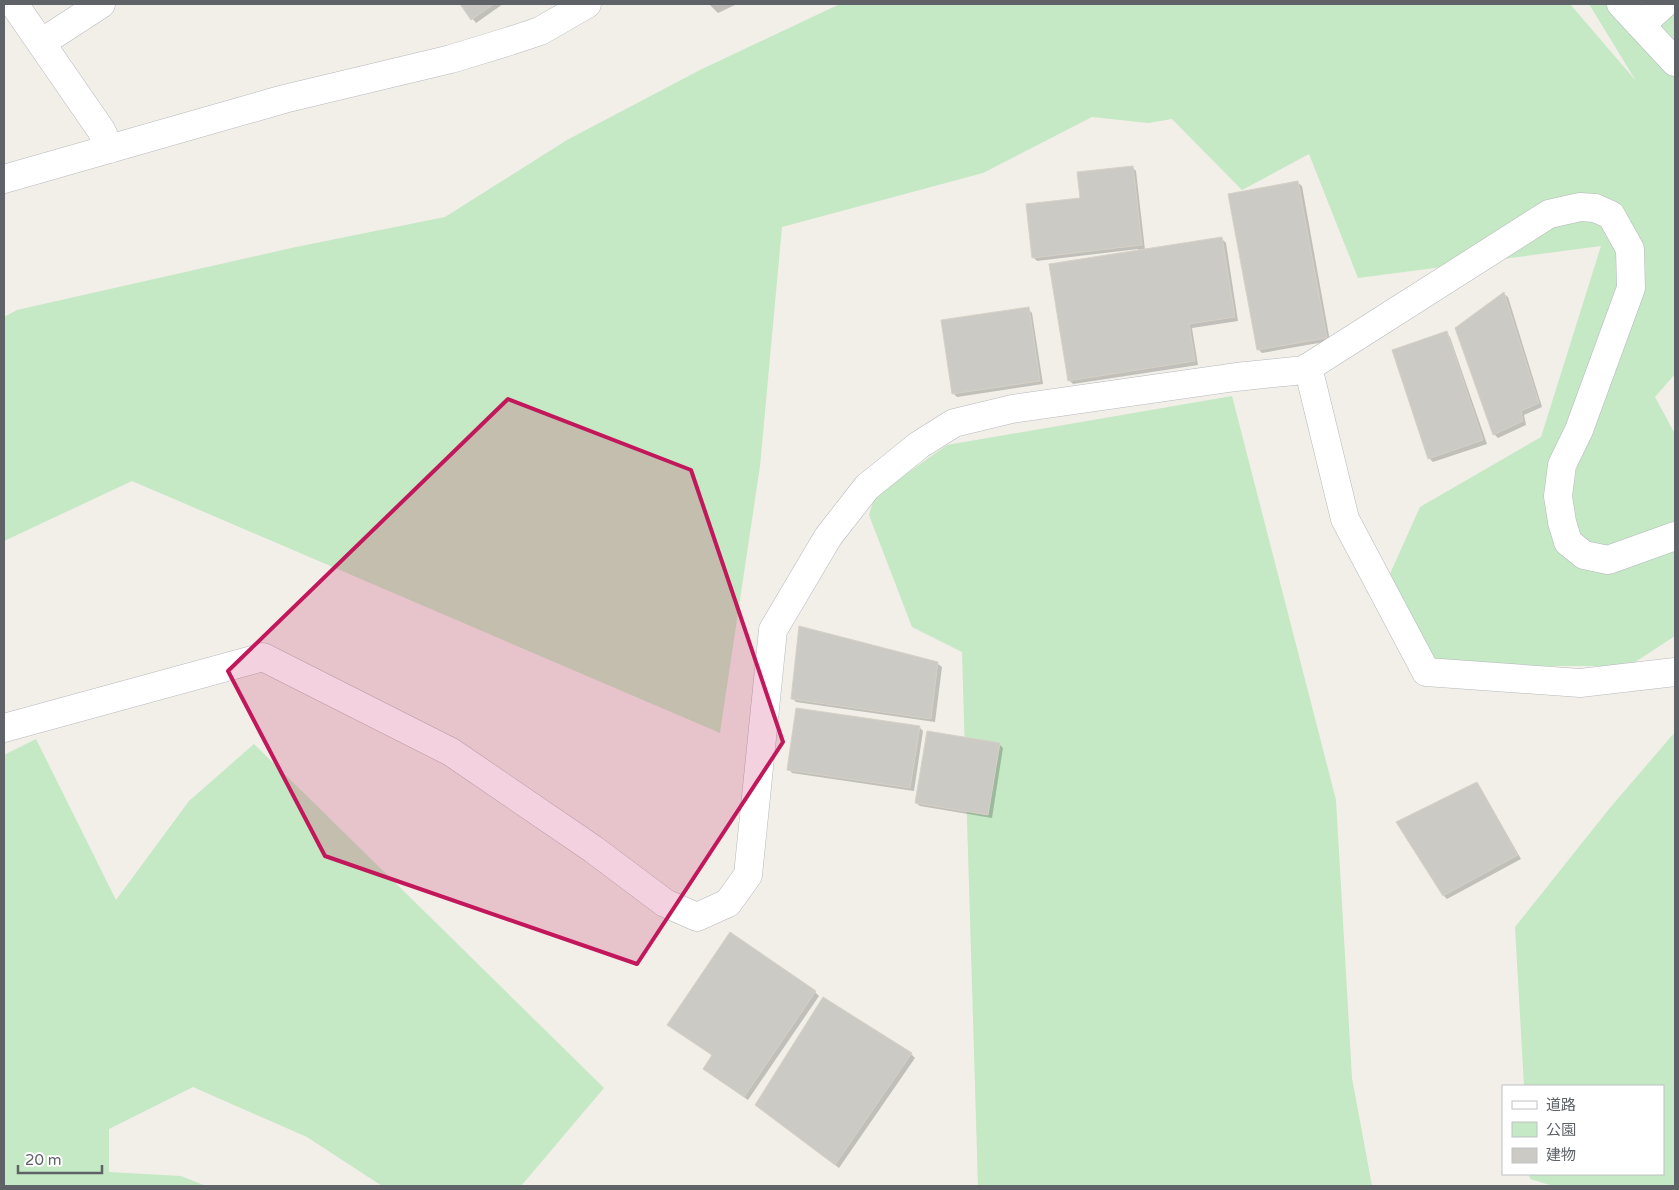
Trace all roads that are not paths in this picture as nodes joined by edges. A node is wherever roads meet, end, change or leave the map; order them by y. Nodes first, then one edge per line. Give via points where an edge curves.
1 (14, 4) edge
2 (100, 4) edge
3 (587, 4) edge
4 (1621, 4) edge
5 (1664, 4) edge
6 (1641, 25) junction
7 (41, 44) junction
8 (1675, 62) edge
9 (110, 149) junction
10 (4, 179) edge
11 (1308, 367) junction
12 (1675, 536) edge
13 (1675, 672) edge
14 (4, 728) edge

1 - 7 street
2 - 7 street
3 - 9 street via 540,31 501,44 284,99
4 - 6 street
5 - 6 street
6 - 8 street
7 - 9 street via 101,130
9 - 10 street
11 - 12 street via 1549,214 1580,207 1595,208 1611,215 1630,249 1631,288 1562,466 1558,496 1562,522 1568,542 1584,555 1608,560
11 - 13 street via 1345,519 1426,672 1580,683
11 - 14 street via 1012,409 954,422 919,445 867,487 828,537 773,630 748,875 728,903 697,917 666,902 451,752 263,657

